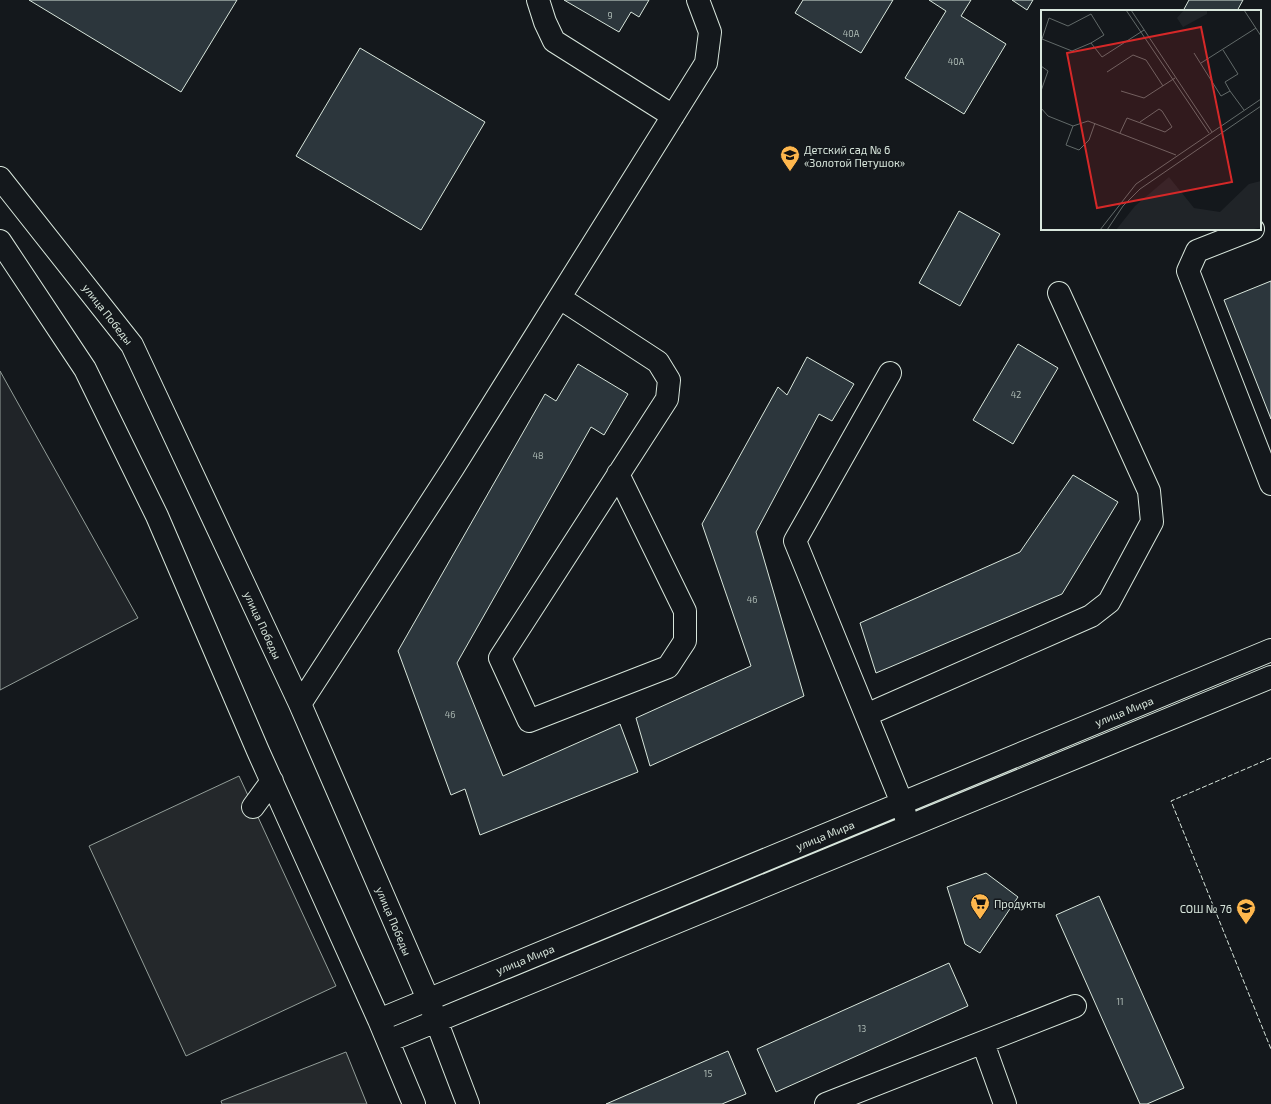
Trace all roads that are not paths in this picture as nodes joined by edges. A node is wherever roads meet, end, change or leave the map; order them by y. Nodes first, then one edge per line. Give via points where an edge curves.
1 (538, 0) edge
2 (698, 0) edge
3 (673, 116) junction
4 (0, 178) edge
5 (1271, 222) edge
6 (1261, 226) edge
7 (1251, 230) edge
8 (0, 241) edge
9 (1059, 293) dead end
10 (560, 298) junction
11 (890, 373) dead end
12 (618, 474) junction
13 (1271, 484) edge
14 (1271, 650) edge
15 (1271, 677) edge
16 (300, 704) junction
17 (866, 715) junction
18 (272, 781) junction
19 (902, 803) junction
20 (253, 807) dead end
21 (909, 826) junction
22 (428, 999) junction
23 (1074, 1006) dead end
24 (379, 1020) junction
25 (436, 1022) junction
26 (388, 1041) junction
27 (983, 1043) junction
28 (414, 1104) edge
29 (468, 1104) edge
30 (826, 1104) edge
31 (1005, 1104) edge

1 - 3 street via 554,41
2 - 3 street via 710,32 706,63
3 - 10 street
4 - 16 street, улица Победы via 132,345
5 - 6 street
7 - 13 street via 1197,252 1188,271
8 - 18 street via 85,370 169,541
9 - 17 street via 1149,491 1152,522 1109,602 1091,616
10 - 12 street via 658,362 669,380 667,399
10 - 16 street
11 - 17 street via 795,541
12 - 12 street via 500,658 529,721 668,667 685,640 685,611
14 - 19 street, улица Мира
15 - 21 street
16 - 22 street, улица Победы
17 - 19 street
18 - 20 street
18 - 24 street
19 - 21 street
19 - 22 street, улица Мира
21 - 25 street
22 - 24 street, улица Мира
22 - 25 street, улица Победы
23 - 27 street
24 - 26 street
25 - 26 street
25 - 29 street, улица Победы
26 - 28 street
27 - 30 street
27 - 31 street

